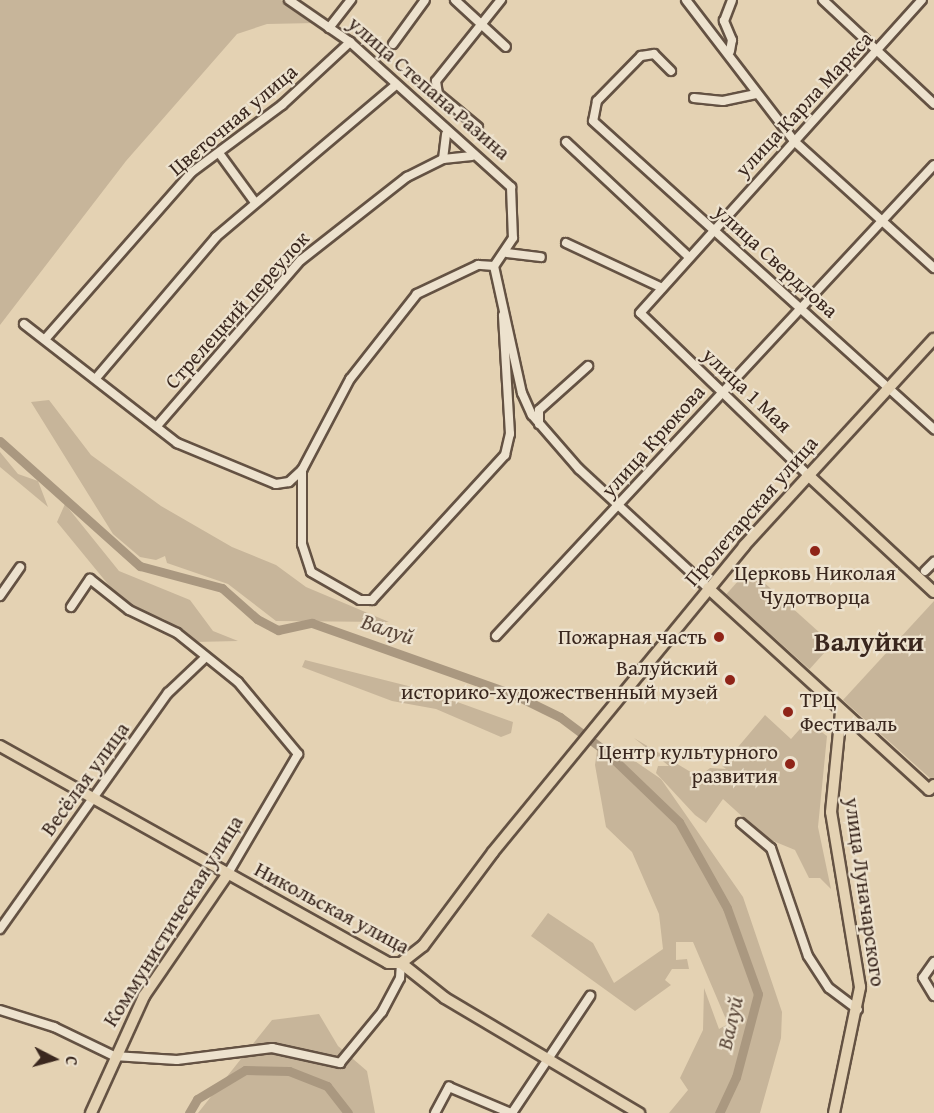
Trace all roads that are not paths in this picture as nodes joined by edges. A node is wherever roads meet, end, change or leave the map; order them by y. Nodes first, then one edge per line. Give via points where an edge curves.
1 (289, 0) edge
2 (351, 0) edge
3 (425, 0) edge
4 (455, 0) edge
5 (501, 0) edge
6 (686, 0) edge
7 (732, 0) edge
8 (823, 0) edge
9 (922, 0) edge
10 (482, 23) junction
11 (329, 28) junction
12 (350, 42) junction
13 (393, 44) dead end
14 (506, 47) dead end
15 (730, 51) junction
16 (878, 51) junction
17 (671, 71) dead end
18 (396, 84) junction
19 (757, 94) junction
20 (694, 98) dead end
21 (934, 104) edge
22 (478, 128) dead end
23 (446, 134) junction
24 (794, 141) junction
25 (566, 142) dead end
26 (219, 153) junction
27 (472, 156) junction
28 (443, 159) junction
29 (934, 165) edge
30 (254, 201) junction
31 (884, 221) junction
32 (713, 230) junction
33 (566, 243) dead end
34 (507, 253) junction
35 (688, 256) junction
36 (541, 257) dead end
37 (494, 266) junction
38 (934, 268) edge
39 (662, 288) junction
40 (802, 309) junction
41 (640, 313) joint
42 (503, 315) junction
43 (24, 324) dead end
44 (46, 337) junction
45 (934, 339) edge
46 (588, 366) dead end
47 (97, 377) junction
48 (889, 387) junction
49 (722, 393) junction
50 (539, 425) junction
51 (157, 426) junction
52 (934, 429) edge
53 (302, 470) junction
54 (808, 475) junction
55 (620, 505) junction
56 (934, 562) edge
57 (20, 567) dead end
58 (925, 571) dead end
59 (708, 588) junction
60 (934, 592) edge
61 (0, 596) edge
62 (71, 607) dead end
63 (496, 636) dead end
64 (206, 657) junction
65 (841, 711) junction
66 (0, 746) edge
67 (932, 790) edge
68 (92, 799) junction
69 (741, 823) dead end
70 (227, 875) junction
71 (0, 929) edge
72 (934, 962) edge
73 (400, 963) junction
74 (590, 996) dead end
75 (934, 996) edge
76 (0, 1010) edge
77 (859, 1011) junction
78 (114, 1056) junction
79 (549, 1058) junction
80 (91, 1113) edge
81 (435, 1113) edge
82 (512, 1113) edge
83 (639, 1113) edge
84 (834, 1113) edge

1 - 11 street, улица Степана Разина
2 - 11 street
3 - 13 street
4 - 10 street
5 - 10 street
6 - 15 street
7 - 15 street via 724,21 732,40
8 - 16 street
9 - 16 street, улица Карла Маркса
10 - 14 street
10 - 22 street via 438,75 436,88
11 - 12 street, улица Степана Разина
12 - 18 street, улица Степана Разина
12 - 26 street, Цветочная улица via 282,105
15 - 19 street
16 - 21 street
16 - 24 street, улица Карла Маркса
17 - 32 street, улица Свердлова via 654,54 641,56 597,101 593,121
18 - 23 street, улица Степана Разина
18 - 30 street
19 - 20 street via 723,101
19 - 24 street
23 - 27 street, улица Степана Разина
23 - 28 street
24 - 31 street
24 - 32 street, улица Карла Маркса
25 - 35 street
26 - 30 street
26 - 44 street, Цветочная улица via 192,172
27 - 28 street, Стрелецкий переулок
27 - 34 street, улица Степана Разина via 511,187 514,223
28 - 51 street, Стрелецкий переулок via 407,177 301,260
29 - 31 street, улица Крюкова
30 - 47 street
31 - 38 street
31 - 40 street, улица Крюкова
32 - 35 street, улица Карла Маркса
32 - 40 street, улица Свердлова
33 - 39 street
34 - 36 street
34 - 37 street
35 - 39 street, улица Карла Маркса
37 - 42 street
37 - 53 street via 478,265 449,277 417,294 396,316 344,389
39 - 41 street, улица Карла Маркса
40 - 48 street, улица Свердлова
40 - 49 street, улица Крюкова
41 - 49 street, улица 1 Мая
42 - 50 street via 522,393
42 - 53 street via 510,434 506,455 372,600 333,586 304,559
43 - 44 street
44 - 47 street
45 - 48 main road, Пролетарская улица
46 - 50 street via 539,410
47 - 51 street
48 - 52 street, улица Свердлова
48 - 54 main road, Пролетарская улица
49 - 54 street, улица 1 Мая
49 - 55 street, улица Крюкова
50 - 55 street
51 - 53 street via 177,443 260,480 289,482
54 - 59 main road, Пролетарская улица
54 - 60 main road, улица 1 Мая
55 - 59 street
55 - 63 street, улица Крюкова
56 - 58 street
57 - 61 street
59 - 65 main road
59 - 73 main road, Пролетарская улица via 423,946
62 - 64 street via 90,579 114,601 177,633
64 - 68 street, Весёлая улица via 168,693
64 - 70 street, Коммунистическая улица via 237,682 298,754
65 - 67 main road
65 - 77 main road, улица Луначарского via 831,812 857,948
66 - 68 main road, Никольская улица
68 - 70 main road, Никольская улица
68 - 71 street, Весёлая улица
69 - 77 street via 771,848 808,956 829,988
70 - 73 main road, Никольская улица via 388,963
70 - 78 main road, Коммунистическая улица via 144,996
72 - 75 street via 923,978
73 - 78 street via 382,1012 340,1063 276,1048 177,1059
73 - 79 main road, Никольская улица via 445,998
74 - 79 street
76 - 78 street via 54,1027
77 - 84 main road, улица Луначарского
78 - 80 main road, Коммунистическая улица
79 - 82 street
79 - 83 main road, Никольская улица
81 - 82 street via 449,1087

